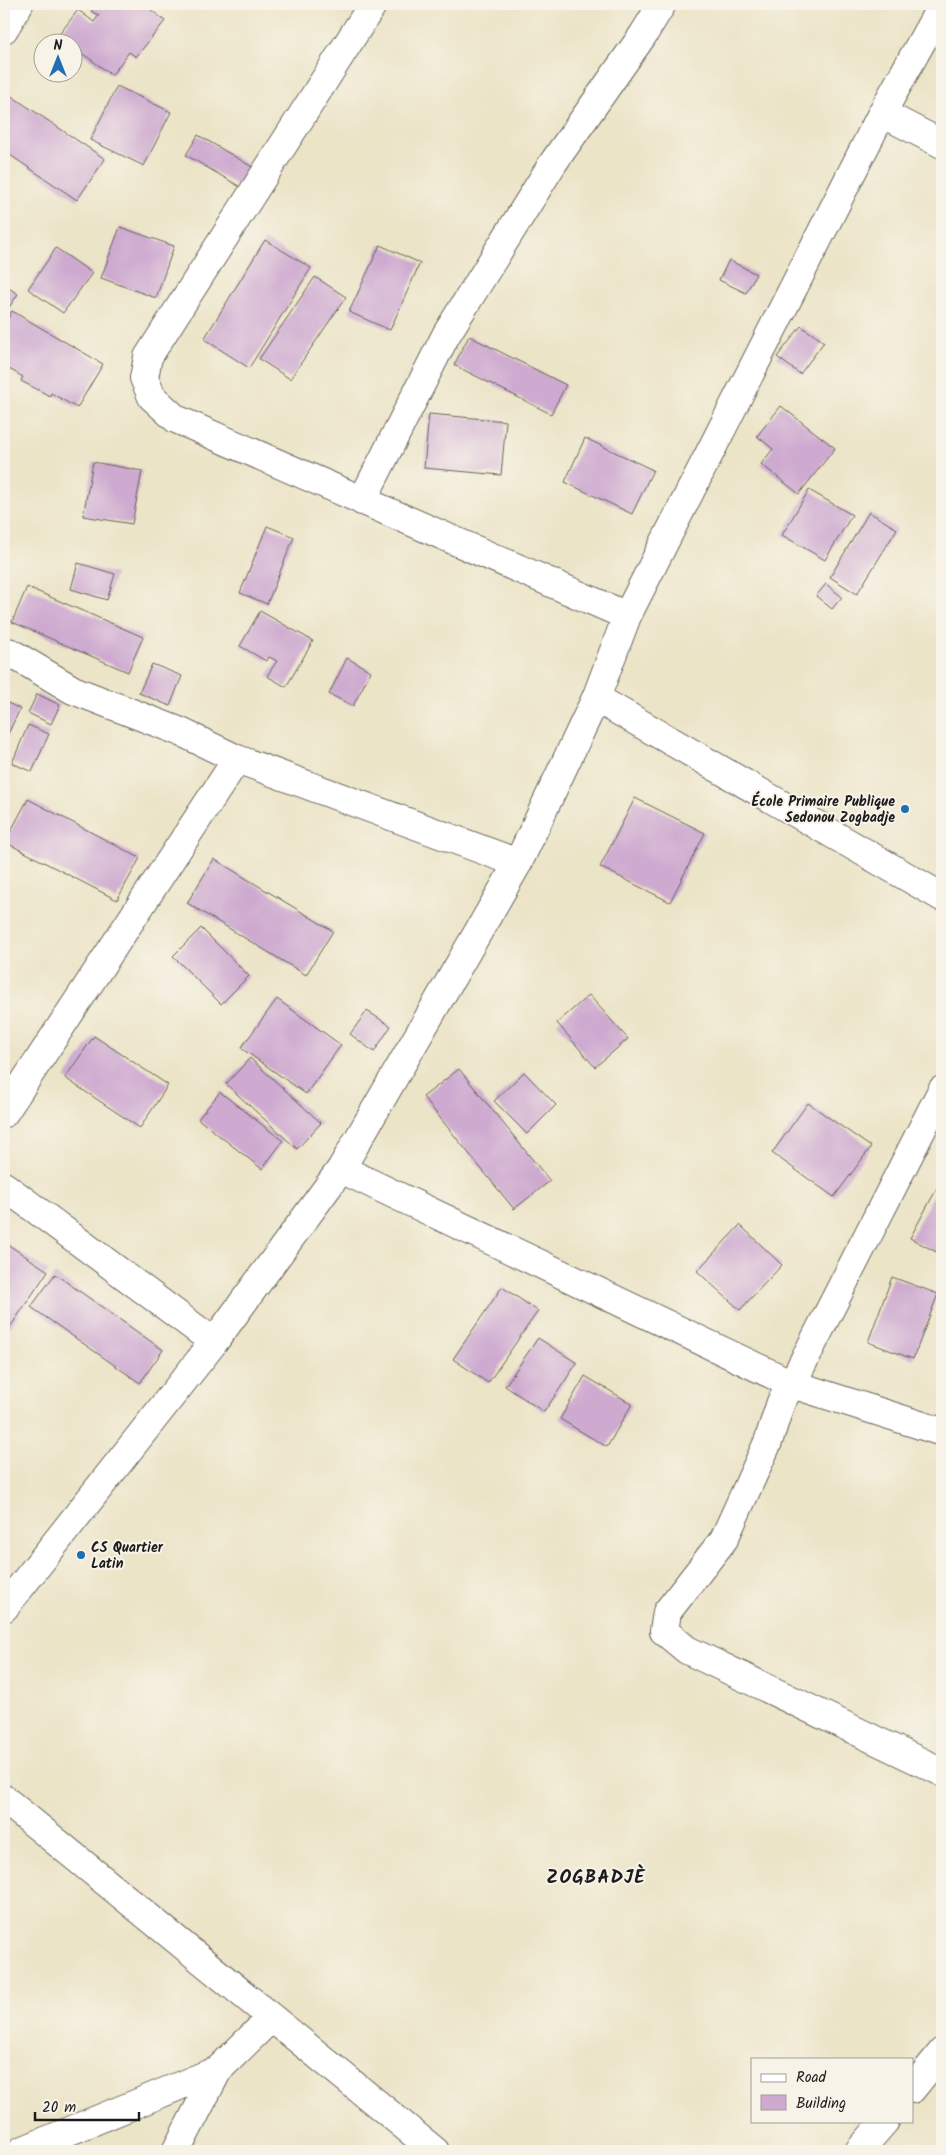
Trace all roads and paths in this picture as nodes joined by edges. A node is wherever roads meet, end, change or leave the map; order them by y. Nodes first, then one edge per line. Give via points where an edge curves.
1 (19, 4) edge
2 (373, 4) edge
3 (662, 4) edge
4 (942, 5) edge
5 (4, 29) edge
6 (882, 113) junction
7 (942, 144) edge
8 (362, 501) junction
9 (627, 616) junction
10 (4, 651) edge
11 (596, 698) junction
12 (237, 760) junction
13 (518, 863) junction
14 (942, 897) edge
15 (942, 1090) edge
16 (4, 1113) edge
17 (340, 1169) junction
18 (4, 1186) edge
19 (214, 1342) junction
20 (792, 1384) junction
21 (942, 1432) edge
22 (4, 1608) edge
23 (942, 1772) edge
24 (4, 1798) edge
25 (271, 2018) junction
26 (942, 2052) edge
27 (218, 2070) junction
28 (914, 2087) edge
29 (884, 2122) edge
30 (21, 2151) edge
31 (176, 2151) edge
32 (435, 2151) edge
33 (859, 2151) edge

1 - 5 street
2 - 8 street via 148,357 144,378 152,396 176,419
3 - 8 street via 553,162 446,336
4 - 6 street
6 - 7 street
6 - 9 street
8 - 9 street
9 - 11 street
10 - 12 street via 73,690 181,732
11 - 13 street
11 - 14 street
12 - 13 street
12 - 16 street
13 - 17 street
15 - 20 street
17 - 19 street
17 - 20 street
18 - 19 street
19 - 22 street
20 - 21 street
20 - 23 street via 781,1402 768,1442 724,1538 667,1612 664,1631 686,1650
24 - 25 street
25 - 27 street
25 - 32 street
26 - 28 street
27 - 30 street
27 - 31 street
29 - 33 street

